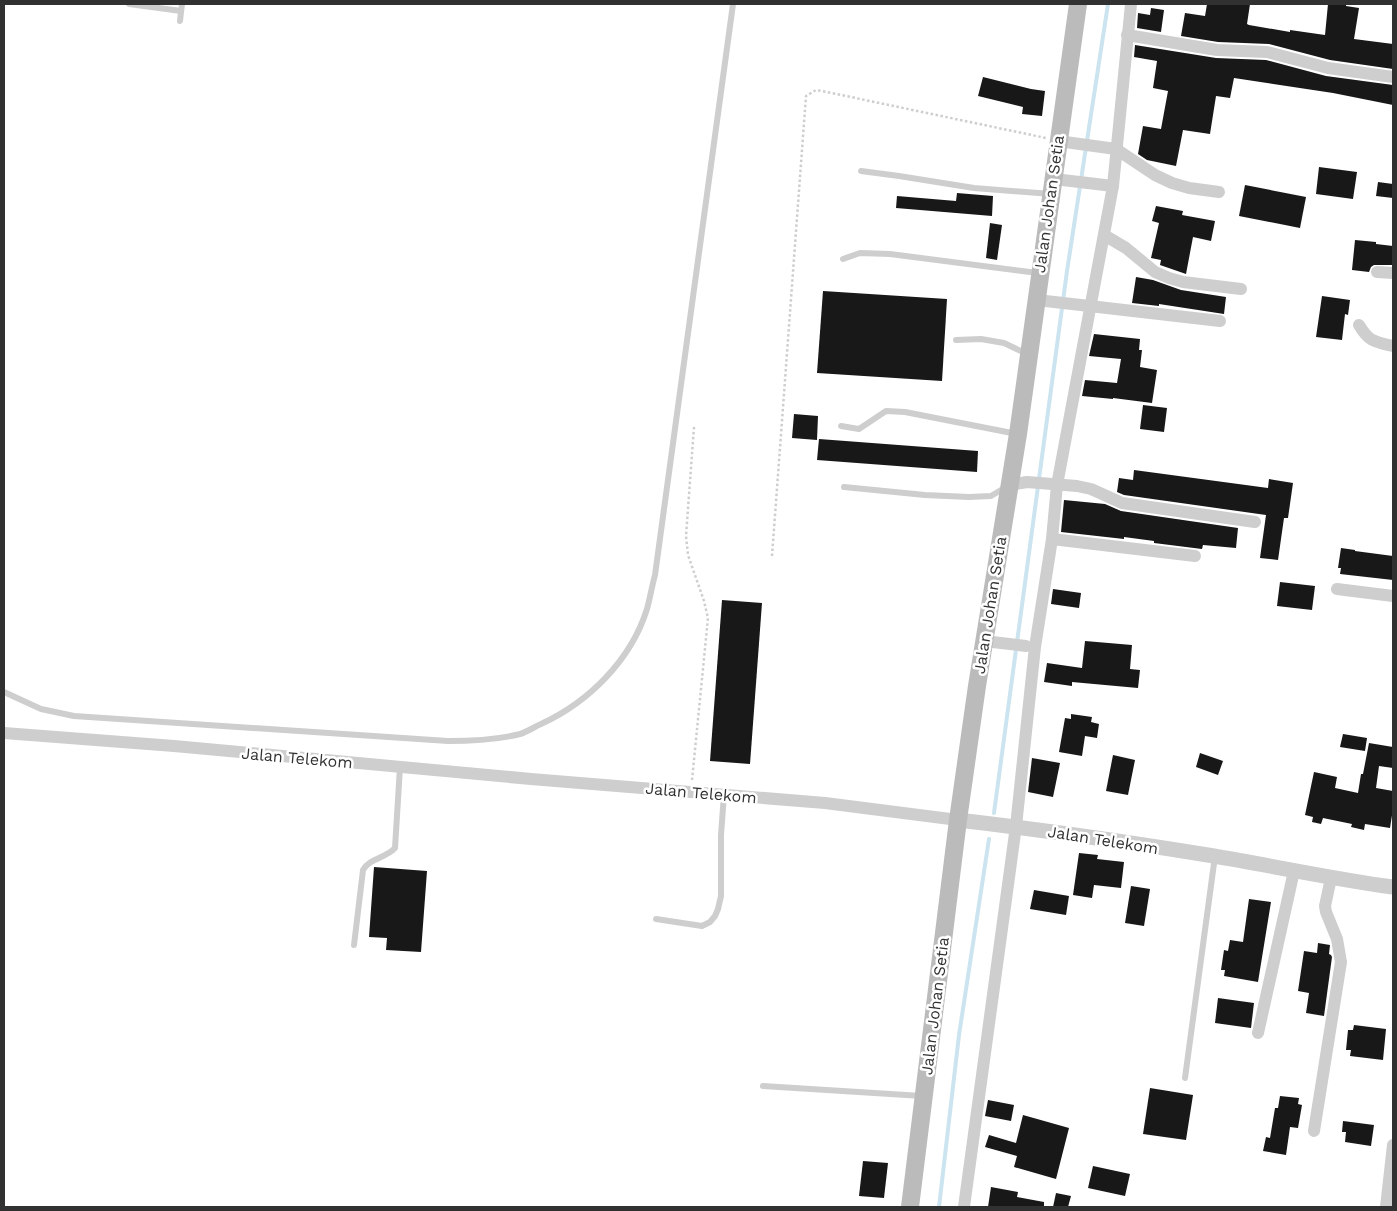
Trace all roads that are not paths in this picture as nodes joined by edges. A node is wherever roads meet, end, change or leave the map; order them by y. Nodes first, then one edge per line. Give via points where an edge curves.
1 (129, 4) edge
2 (182, 4) edge
3 (733, 4) edge
4 (1078, 4) edge
5 (1130, 4) edge
6 (181, 11) junction
7 (180, 21) dead end
8 (1127, 35) junction
9 (1393, 77) edge
10 (1066, 142) junction
11 (1112, 149) junction
12 (861, 171) dead end
13 (1053, 186) junction
14 (1113, 186) junction
15 (1219, 192) dead end
16 (1104, 234) junction
17 (843, 259) dead end
18 (1377, 272) dead end
19 (1040, 273) junction
20 (1393, 273) edge
21 (1241, 290) dead end
22 (1044, 301) junction
23 (1085, 305) junction
24 (1220, 321) dead end
25 (1359, 325) dead end
26 (956, 340) dead end
27 (1393, 346) edge
28 (1028, 355) junction
29 (841, 426) dead end
30 (1018, 434) junction
31 (1018, 484) junction
32 (1052, 484) junction
33 (844, 487) dead end
34 (1256, 522) dead end
35 (1052, 539) junction
36 (1195, 556) dead end
37 (1337, 589) dead end
38 (1393, 596) edge
39 (989, 642) junction
40 (1026, 646) dead end
41 (4, 692) edge
42 (4, 733) edge
43 (400, 767) junction
44 (724, 794) junction
45 (958, 820) junction
46 (1016, 826) junction
47 (1215, 856) junction
48 (1294, 871) junction
49 (1331, 878) junction
50 (1393, 887) edge
51 (656, 919) dead end
52 (354, 945) dead end
53 (1258, 1032) dead end
54 (1185, 1078) dead end
55 (763, 1086) dead end
56 (924, 1096) junction
57 (1314, 1131) dead end
58 (1393, 1145) edge
59 (910, 1207) edge
60 (964, 1207) edge
61 (1386, 1207) edge

1 - 6 lane
2 - 6 lane
3 - 41 lane via 655,575 647,610 634,638 612,671 587,696 559,716 521,734 448,741 74,716 41,709
4 - 10 main road, Jalan Johan Setia
5 - 8 street
6 - 7 lane
8 - 9 street via 1217,50 1267,52 1328,68
8 - 11 street
10 - 11 street
10 - 13 main road, Jalan Johan Setia
11 - 14 street
11 - 15 street via 1172,184
12 - 13 lane via 974,188
13 - 14 street via 1072,181
13 - 19 main road, Jalan Johan Setia
14 - 16 street
16 - 21 street via 1169,278
16 - 23 street
17 - 19 lane via 860,253 890,254
18 - 20 street
19 - 22 main road, Jalan Johan Setia
22 - 23 street
22 - 28 main road, Jalan Johan Setia
23 - 24 street
23 - 32 street
25 - 27 street via 1373,342
26 - 28 lane via 1004,342
28 - 30 main road, Jalan Johan Setia
29 - 30 lane via 859,429 886,411
30 - 31 main road, Jalan Johan Setia
31 - 32 street
31 - 33 lane via 991,496 969,497 925,496
31 - 39 main road, Jalan Johan Setia
32 - 34 street via 1091,488 1122,502
32 - 35 street
35 - 36 street
35 - 46 street via 1035,648
37 - 38 street
39 - 40 street
39 - 45 main road, Jalan Johan Setia
42 - 43 street, Jalan Telekom
43 - 44 street, Jalan Telekom
43 - 52 lane via 395,848 363,870
44 - 45 street, Jalan Telekom
44 - 51 lane via 721,896 715,916 702,926
45 - 46 street, Jalan Telekom
45 - 56 main road, Jalan Johan Setia
46 - 47 street, Jalan Telekom
46 - 60 street
47 - 48 street, Jalan Telekom
47 - 54 lane
48 - 49 street, Jalan Telekom
48 - 53 street
49 - 50 street, Jalan Telekom
49 - 57 street via 1325,906 1341,962
55 - 56 lane
56 - 59 main road, Jalan Johan Setia
58 - 61 street

